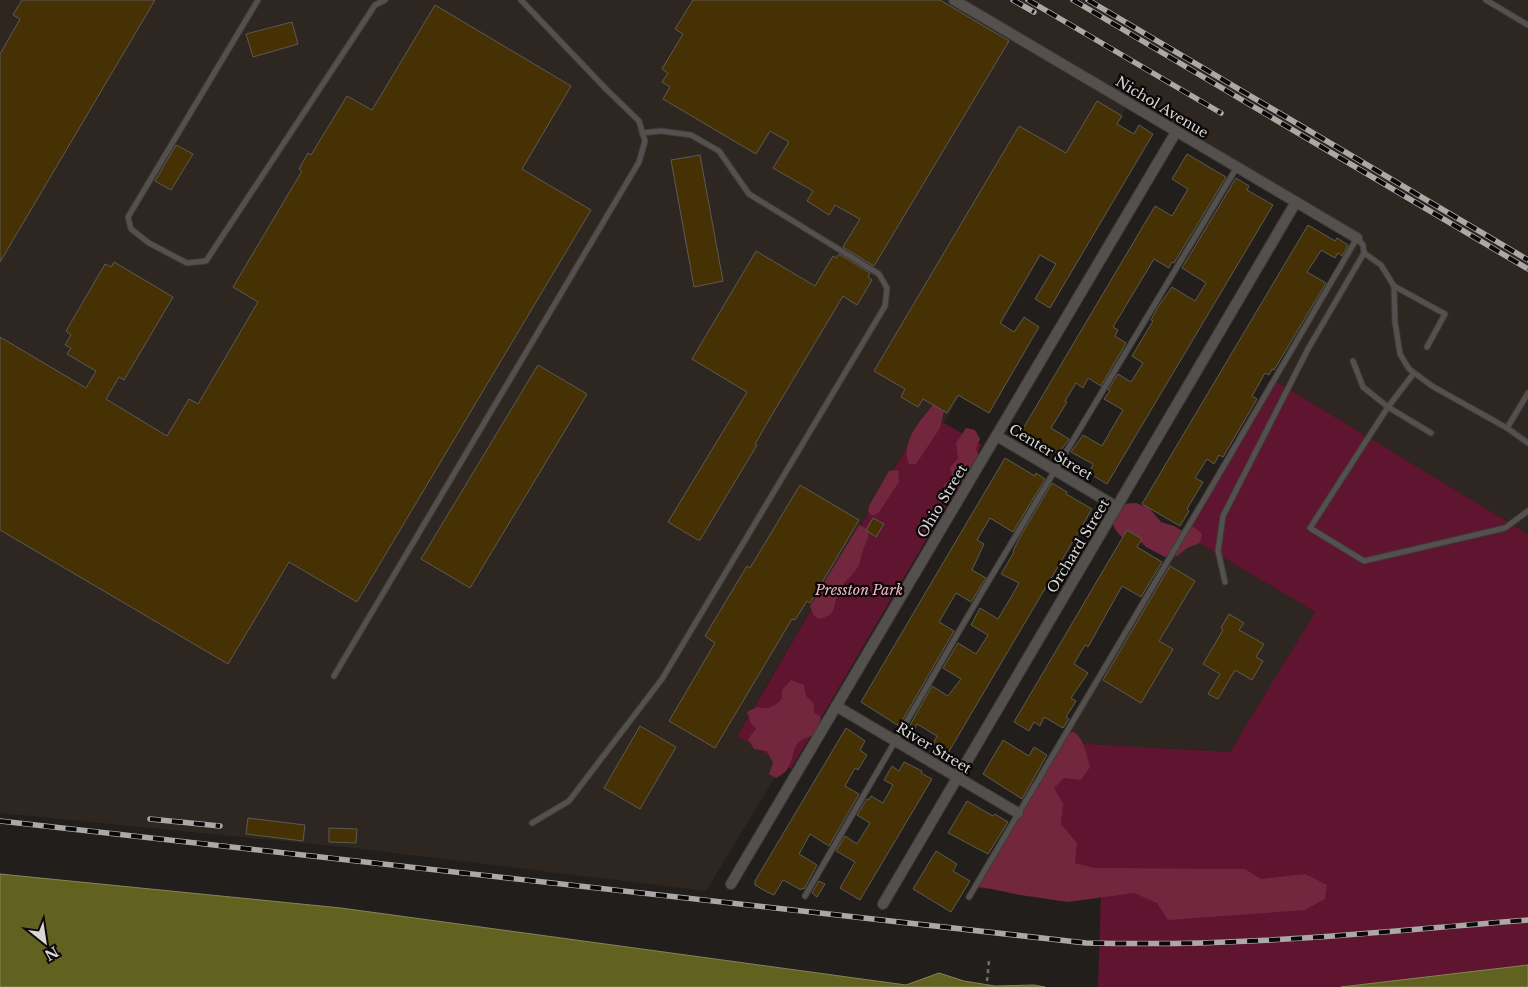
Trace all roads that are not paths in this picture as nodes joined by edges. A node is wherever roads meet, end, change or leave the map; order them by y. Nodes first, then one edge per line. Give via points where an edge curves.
1 (258, 0) edge
2 (385, 0) edge
3 (521, 0) edge
4 (954, 0) edge
5 (1486, 0) edge
6 (1528, 25) edge
7 (1176, 132) junction
8 (642, 133) junction
9 (1237, 167) junction
10 (1296, 202) junction
11 (1357, 238) junction
12 (1364, 253) junction
13 (1394, 286) junction
14 (1427, 346) dead end
15 (1353, 361) dead end
16 (1414, 373) junction
17 (1528, 393) edge
18 (1388, 407) junction
19 (1507, 428) junction
20 (1431, 433) dead end
21 (997, 436) junction
22 (1528, 442) edge
23 (1055, 470) junction
24 (1117, 507) junction
25 (1528, 511) edge
26 (1224, 582) dead end
27 (334, 676) dead end
28 (836, 706) junction
29 (896, 741) junction
30 (956, 777) junction
31 (1018, 813) junction
32 (532, 823) dead end
33 (731, 884) dead end
34 (805, 896) dead end
35 (969, 897) dead end
36 (883, 904) dead end

1 - 2 lane via 128,217 131,229 149,243 187,263 206,261 374,5
3 - 8 lane via 639,121
4 - 7 street, Nichol Avenue
5 - 6 lane
7 - 9 street, Nichol Avenue
7 - 21 street, Ohio Street
8 - 27 lane via 645,141 639,162
8 - 32 lane via 661,131 691,135 719,151 749,194 879,274 887,288 886,306 662,679 569,801
9 - 10 street, Nichol Avenue
9 - 23 lane
10 - 11 street, Nichol Avenue
10 - 24 street, Orchard Street
11 - 12 lane
11 - 31 lane
12 - 13 lane via 1381,265
12 - 26 lane via 1308,349 1223,516 1218,551
13 - 14 lane via 1445,314
13 - 16 lane via 1400,354
15 - 18 lane via 1363,388
16 - 18 lane
16 - 19 lane
17 - 19 lane
18 - 20 lane
18 - 25 lane via 1310,528 1364,561 1506,528
19 - 22 lane
21 - 23 street, Center Street
21 - 28 street, Ohio Street
23 - 24 street, Center Street
23 - 29 lane
24 - 30 street, Orchard Street
28 - 29 street, River Street
28 - 33 street, Ohio Street
29 - 30 street, River Street
29 - 34 lane
30 - 31 street, River Street
30 - 36 street, Orchard Street
31 - 35 lane

